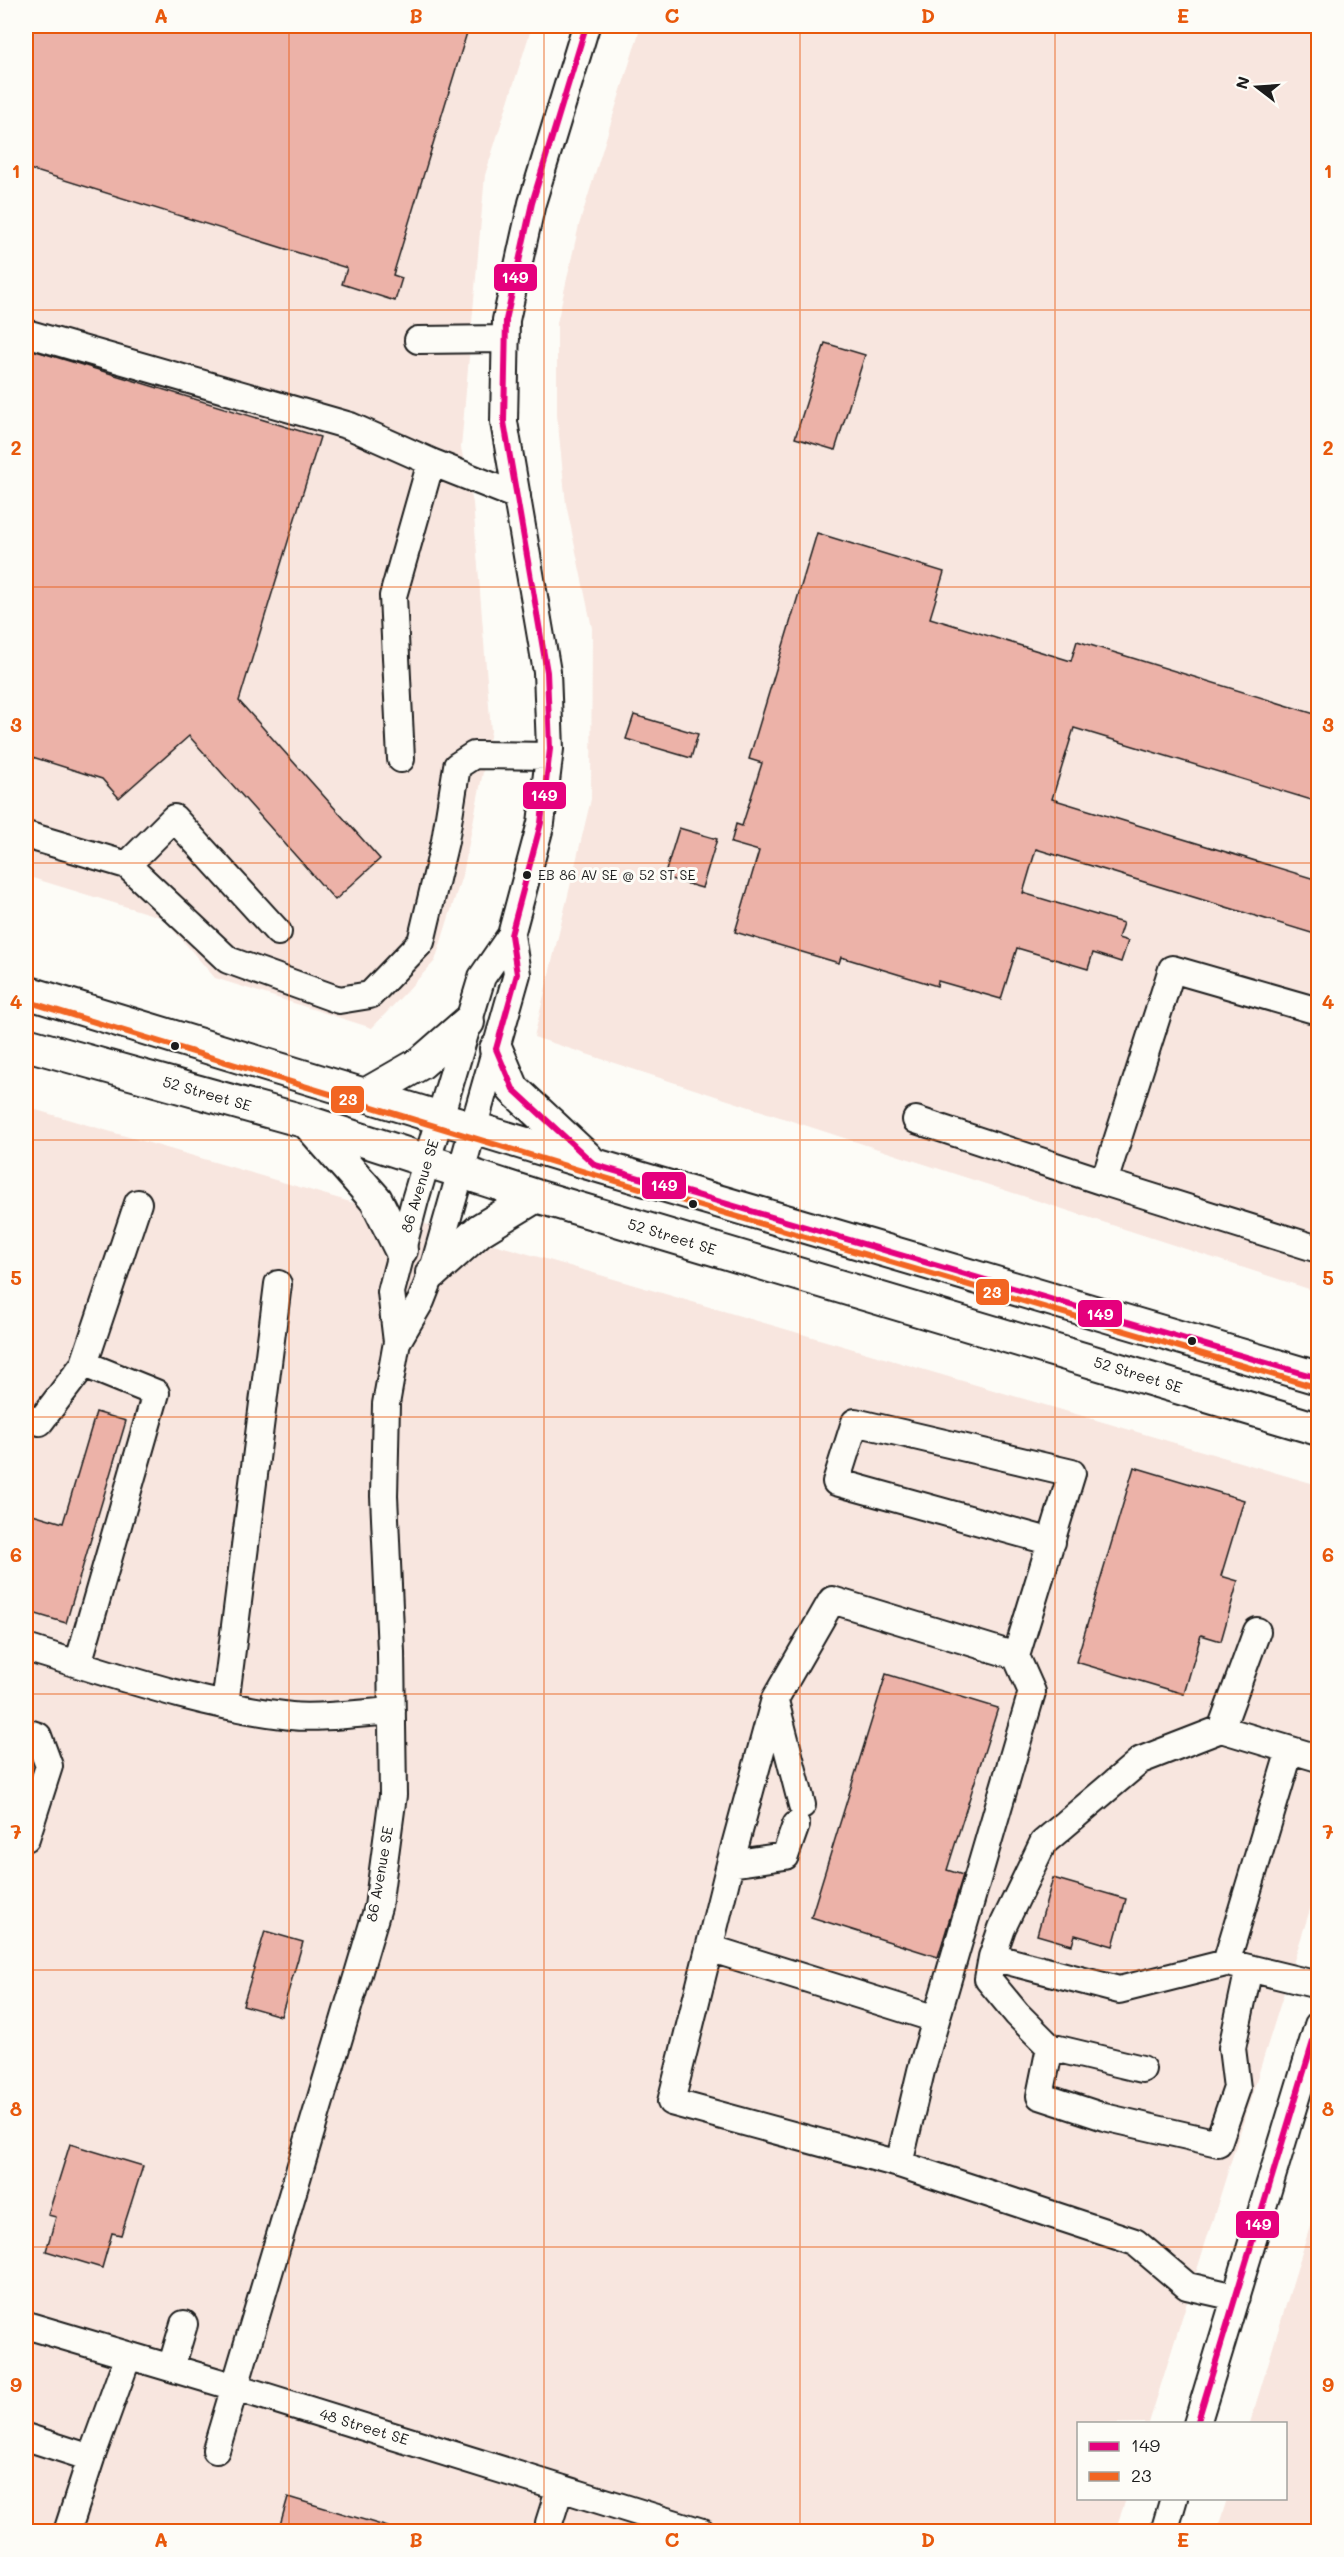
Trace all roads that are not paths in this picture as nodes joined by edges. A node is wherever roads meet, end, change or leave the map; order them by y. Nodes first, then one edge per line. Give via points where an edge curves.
1 (586, 26) edge
2 (26, 333) edge
3 (506, 339) junction
4 (418, 340) dead end
5 (431, 462) junction
6 (517, 496) junction
7 (549, 756) junction
8 (401, 759) dead end
9 (26, 835) edge
10 (126, 865) junction
11 (278, 932) dead end
12 (511, 935) junction
13 (26, 992) edge
14 (1318, 1011) edge
15 (468, 1022) junction
16 (26, 1044) edge
17 (496, 1049) junction
18 (367, 1094) junction
19 (441, 1117) junction
20 (916, 1120) dead end
21 (307, 1122) junction
22 (473, 1127) junction
23 (427, 1160) junction
24 (595, 1165) junction
25 (460, 1170) junction
26 (1104, 1182) junction
27 (536, 1196) junction
28 (138, 1203) dead end
29 (1318, 1249) edge
30 (401, 1250) junction
31 (432, 1273) junction
32 (278, 1284) dead end
33 (397, 1342) junction
34 (84, 1364) junction
35 (1318, 1378) edge
36 (26, 1418) edge
37 (1318, 1429) edge
38 (1052, 1542) junction
39 (1257, 1631) dead end
40 (26, 1648) edge
41 (1016, 1656) junction
42 (78, 1664) junction
43 (775, 1699) junction
44 (225, 1705) junction
45 (392, 1711) junction
46 (1221, 1729) junction
47 (26, 1732) edge
48 (1290, 1750) junction
49 (1318, 1758) edge
50 (26, 1838) edge
51 (730, 1864) junction
52 (709, 1948) junction
53 (993, 1957) junction
54 (1237, 1965) junction
55 (1318, 1985) edge
56 (936, 2019) junction
57 (1318, 2025) edge
58 (1051, 2048) junction
59 (1314, 2054) edge
60 (1142, 2069) dead end
61 (899, 2164) junction
62 (1236, 2297) junction
63 (184, 2324) dead end
64 (26, 2325) edge
65 (128, 2355) junction
66 (171, 2368) junction
67 (235, 2387) junction
68 (1198, 2422) edge
69 (26, 2437) edge
70 (216, 2450) dead end
71 (91, 2458) junction
72 (560, 2488) junction
73 (1174, 2500) edge
74 (549, 2523) dead end
75 (668, 2527) edge
76 (67, 2532) edge
77 (702, 2532) edge
78 (1164, 2532) edge

1 - 3 street, 86 Avenue SE via 532,203 506,320
2 - 5 street via 350,426
3 - 4 street
3 - 6 street, 86 Avenue SE via 504,422
5 - 6 street
5 - 8 street via 393,596
6 - 7 street, 86 Avenue SE via 547,672
7 - 10 street via 474,755 457,766 445,841 421,942 370,995 339,1000 228,960
7 - 12 street, 86 Avenue SE via 541,823
9 - 10 street
10 - 11 street via 174,818
12 - 15 street, 86 Avenue SE via 482,977
12 - 17 street, 86 Avenue SE via 517,974
13 - 18 main road
14 - 26 street via 1172,969
15 - 18 main road via 421,1063
15 - 19 street, 86 Avenue SE
16 - 21 main road, 52 Street SE
17 - 22 street, 86 Avenue SE
17 - 24 main road via 513,1089
18 - 19 main road
19 - 22 main road
19 - 23 street, 86 Avenue SE
20 - 26 street
21 - 23 main road, 52 Street SE
21 - 30 main road via 376,1200
22 - 24 main road
22 - 25 street, 86 Avenue SE
23 - 25 main road, 52 Street SE
23 - 30 street, 86 Avenue SE
24 - 35 main road
25 - 27 main road, 52 Street SE
25 - 31 street, 86 Avenue SE
26 - 29 street
27 - 31 main road via 480,1230
27 - 37 main road, 52 Street SE
28 - 34 street
30 - 33 street, 86 Avenue SE via 391,1293
31 - 33 street, 86 Avenue SE
32 - 44 street
33 - 45 street, 86 Avenue SE via 386,1404 384,1496
34 - 36 street via 40,1422
34 - 42 street via 156,1393
38 - 38 street via 1072,1473 855,1422 836,1482
38 - 41 street
39 - 46 street
40 - 42 street
41 - 43 street via 832,1600
41 - 56 street via 1032,1692
42 - 44 street
43 - 51 street
43 - 51 street via 799,1815 785,1856
44 - 45 street via 293,1716
45 - 67 street, 86 Avenue SE via 393,1795 378,1907
46 - 48 street
46 - 53 street via 1141,1760 1043,1843 1002,1928
47 - 50 street via 38,1736 49,1766
48 - 49 street
48 - 54 street
51 - 52 street
52 - 56 street
52 - 61 street via 671,2102
53 - 54 street via 1119,1990
53 - 58 street via 988,1978
54 - 55 street
54 - 58 street via 1232,2048 1237,2088 1218,2143 1104,2117 1040,2096
56 - 61 street
57 - 59 street
58 - 60 street
59 - 62 street
61 - 62 street via 1136,2242 1187,2286
62 - 68 street
63 - 66 street
64 - 65 street, 48 Street SE
65 - 66 street, 48 Street SE
65 - 71 street
66 - 67 street, 48 Street SE
67 - 70 street, 86 Avenue SE
67 - 72 street, 48 Street SE
69 - 71 street
71 - 76 street
72 - 74 street
72 - 75 street, 48 Street SE
73 - 78 street
75 - 77 street, 48 Street SE

